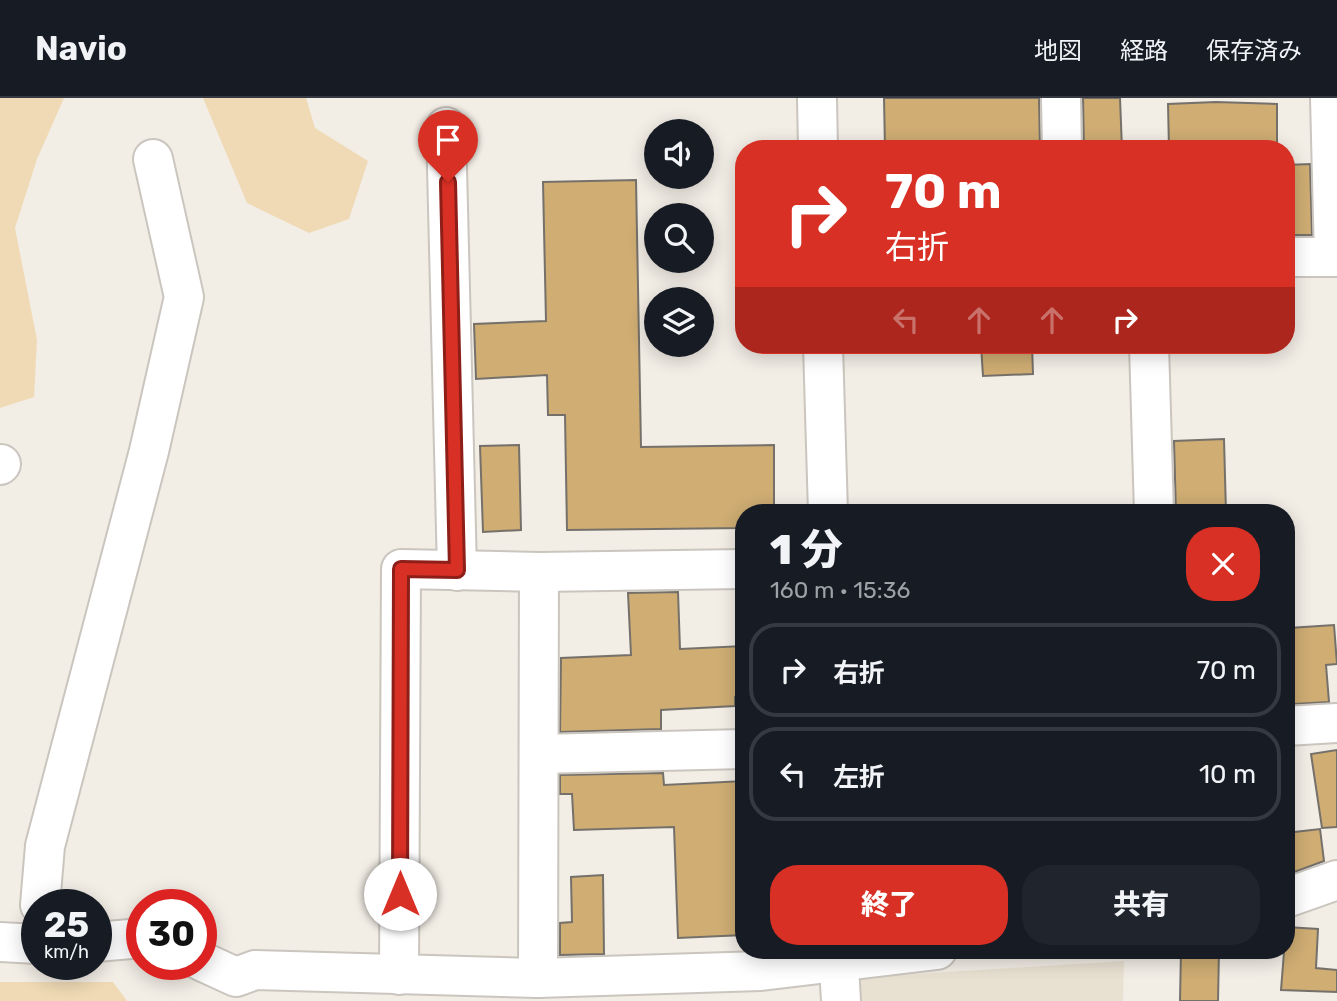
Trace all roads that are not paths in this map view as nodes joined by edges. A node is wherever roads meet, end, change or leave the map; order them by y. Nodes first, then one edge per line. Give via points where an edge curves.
1 (817, 98) edge
2 (1061, 98) edge
3 (1330, 98) edge
4 (446, 127) dead end
5 (818, 140) edge
6 (1062, 140) edge
7 (153, 159) dead end
8 (1295, 257) edge
9 (1336, 257) edge
10 (823, 354) edge
11 (1149, 354) edge
12 (828, 504) edge
13 (1153, 504) edge
14 (735, 569) edge
15 (457, 570) junction
16 (539, 572) junction
17 (1337, 723) edge
18 (1295, 725) edge
19 (735, 749) edge
20 (539, 754) junction
21 (1337, 880) edge
22 (41, 889) edge
23 (1295, 895) edge
24 (0, 942) edge
25 (21, 943) edge
26 (823, 959) edge
27 (838, 959) edge
28 (217, 974) edge
29 (400, 975) junction
30 (538, 978) junction
31 (236, 989) edge
32 (841, 1001) edge

1 - 5 street
2 - 6 street
3 - 9 street
4 - 15 street
7 - 22 street via 184,297 149,451 45,846
8 - 9 street
10 - 12 street
11 - 13 street
14 - 16 street
15 - 16 street
15 - 29 street via 401,569
16 - 20 street
17 - 18 street
19 - 20 street
20 - 30 street
21 - 23 street
24 - 25 street
26 - 30 street via 761,971
27 - 32 street
28 - 31 street
29 - 30 street
29 - 31 street via 255,970

